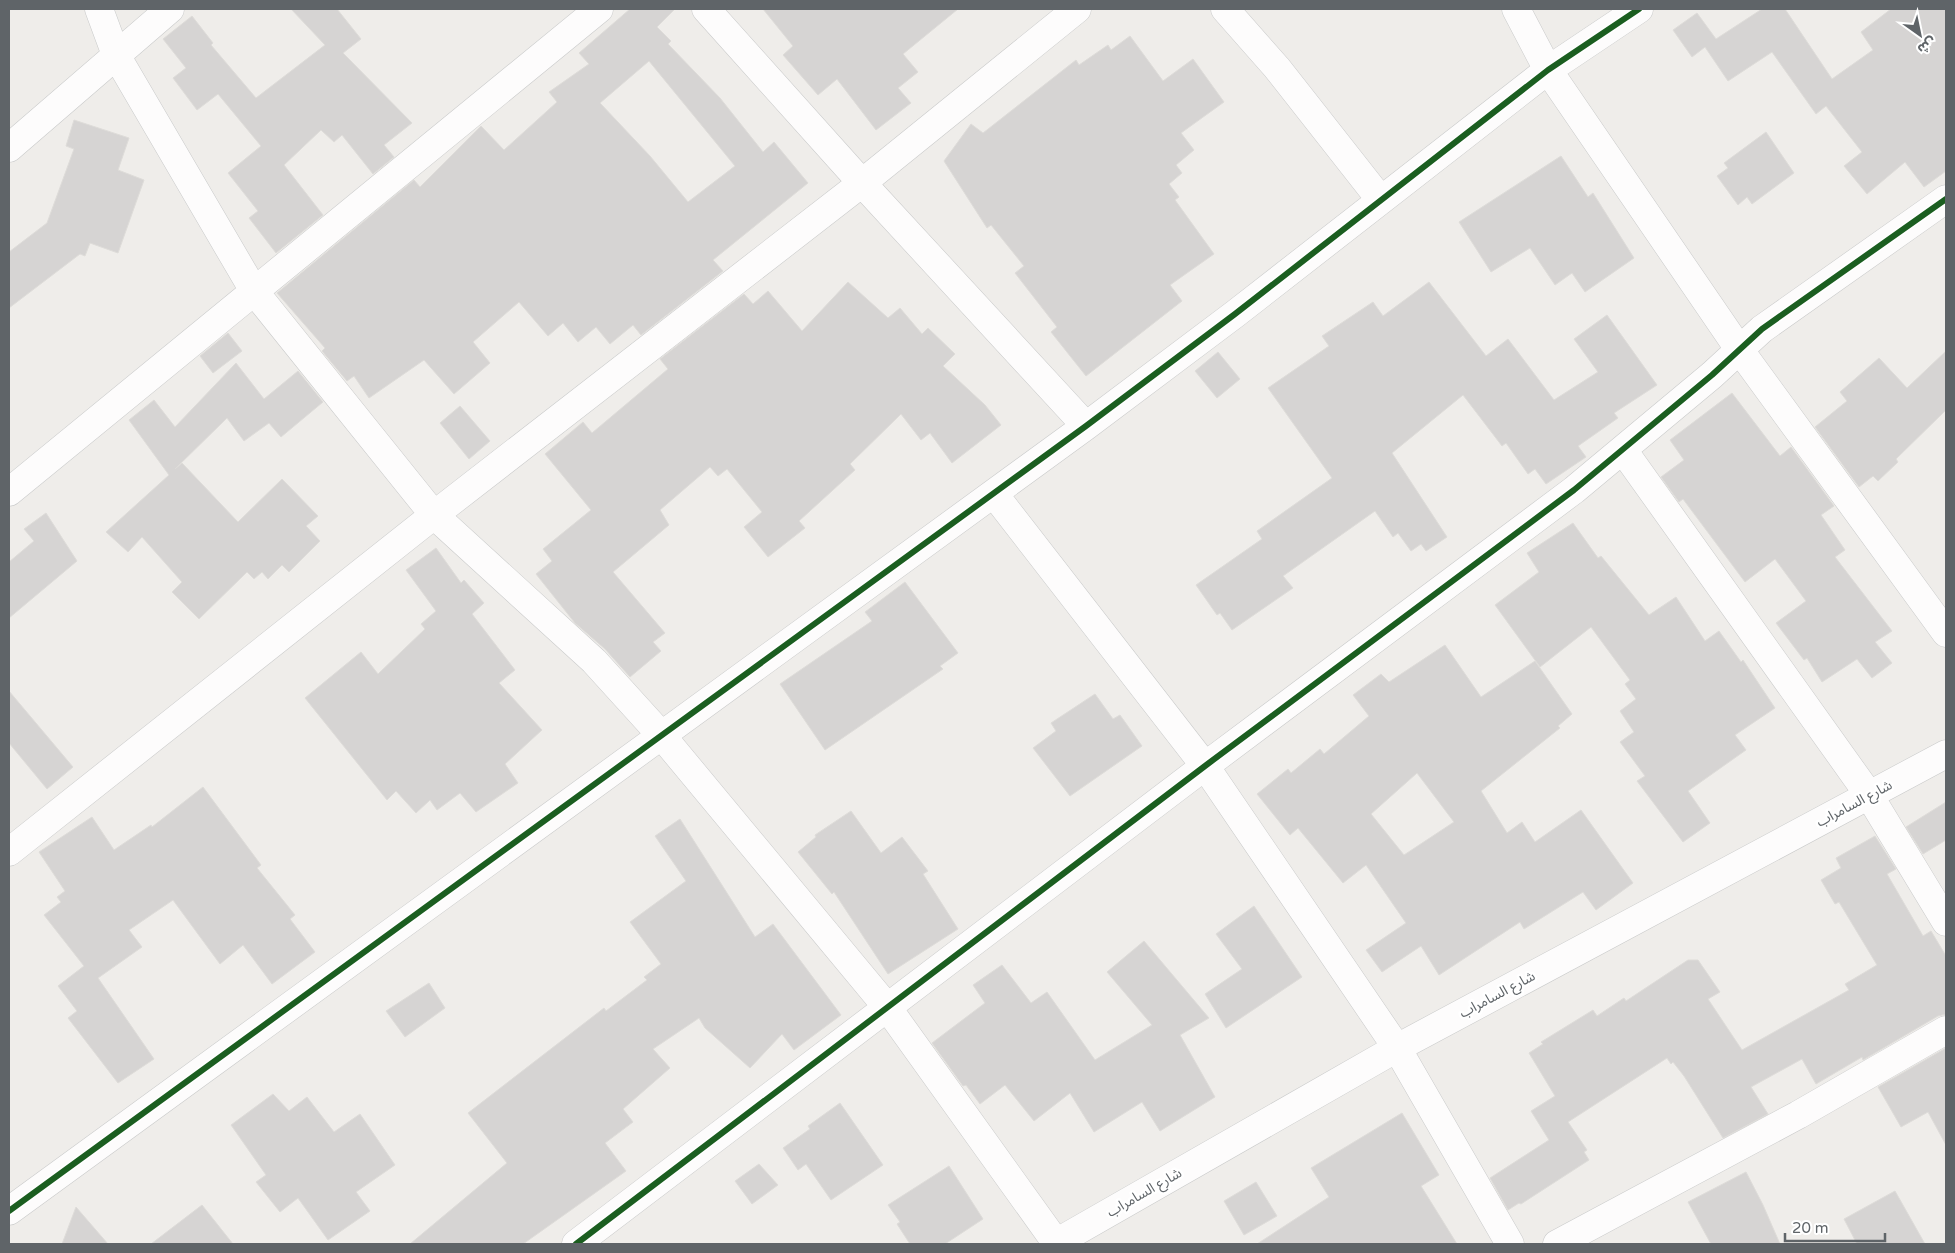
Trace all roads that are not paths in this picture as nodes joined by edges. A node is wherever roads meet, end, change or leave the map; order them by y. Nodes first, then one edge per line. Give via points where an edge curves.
1 (99, 9) edge
2 (170, 9) edge
3 (599, 9) edge
4 (706, 9) edge
5 (1077, 9) edge
6 (1224, 9) edge
7 (1516, 9) edge
8 (1639, 9) edge
9 (116, 55) junction
10 (1548, 70) junction
11 (9, 148) edge
12 (862, 183) junction
13 (1380, 199) junction
14 (1946, 199) edge
15 (254, 291) junction
16 (1739, 349) junction
17 (1086, 426) junction
18 (1623, 450) junction
19 (9, 492) edge
20 (994, 494) junction
21 (434, 515) junction
22 (1938, 602) edge
23 (1946, 633) edge
24 (662, 736) junction
25 (1946, 754) edge
26 (1205, 766) junction
27 (1869, 795) junction
28 (9, 852) edge
29 (1946, 922) edge
30 (887, 1007) junction
31 (1946, 1030) edge
32 (1397, 1048) junction
33 (9, 1211) edge
34 (576, 1244) edge
35 (1056, 1244) edge
36 (1510, 1244) edge
37 (1557, 1244) edge

1 - 9 street
2 - 9 street
3 - 15 street
4 - 12 street
5 - 12 street
6 - 13 street via 1277,68
7 - 10 street
8 - 10 street
9 - 11 street
9 - 15 street
10 - 13 street
10 - 16 street
12 - 17 street
12 - 21 street
13 - 17 street
14 - 16 street via 1762,329
15 - 19 street
15 - 21 street
16 - 18 street
16 - 22 street
17 - 20 street
18 - 26 street
18 - 27 street
20 - 24 street
20 - 26 street
21 - 24 street via 594,661
21 - 28 street
22 - 23 street
24 - 30 street
24 - 33 street
25 - 27 street, شارع السامراب
26 - 30 street
26 - 32 street
27 - 29 street
27 - 32 street, شارع السامراب
30 - 34 street
30 - 35 street
31 - 37 street via 1798,1115
32 - 35 street, شارع السامراب
32 - 36 street

